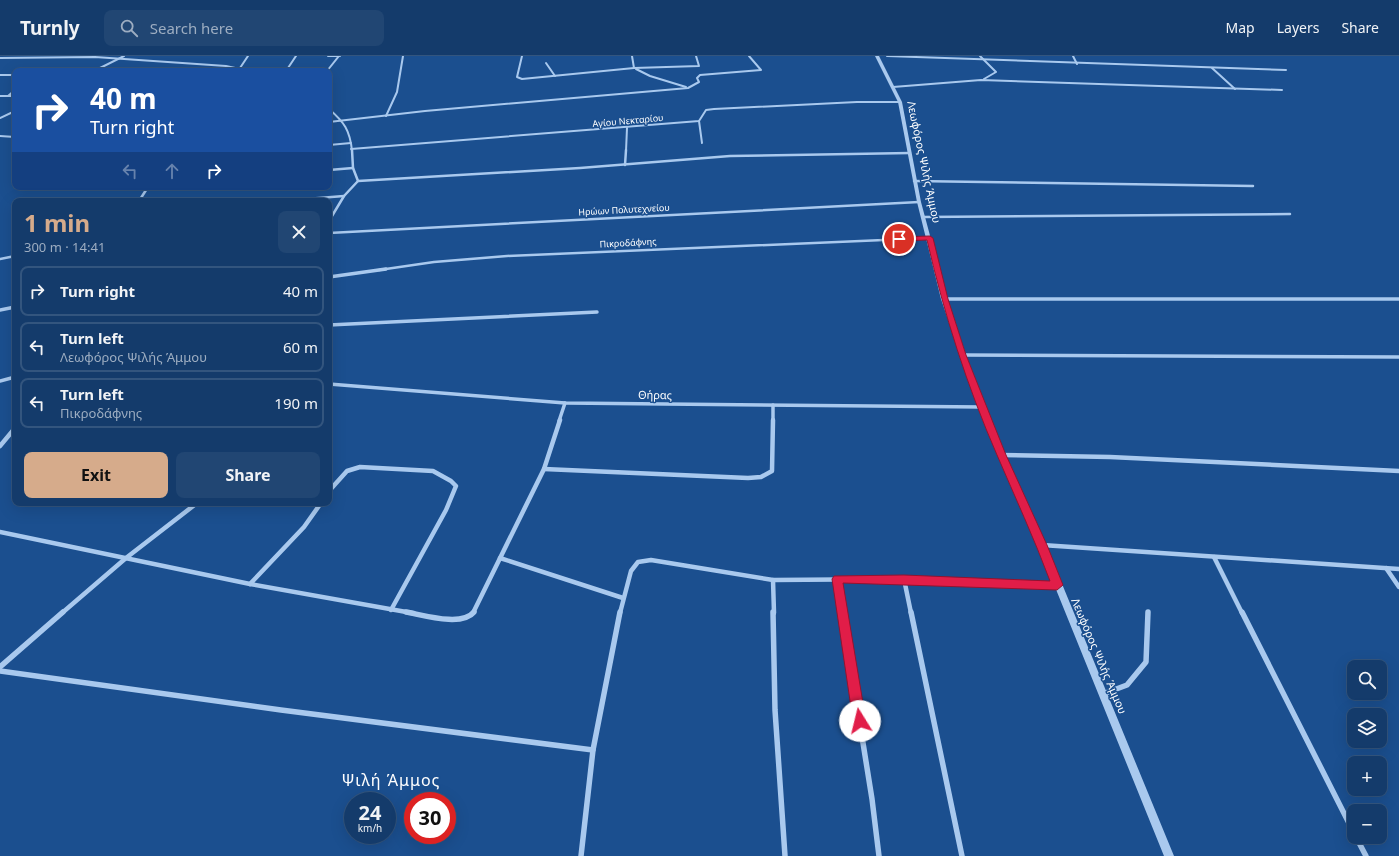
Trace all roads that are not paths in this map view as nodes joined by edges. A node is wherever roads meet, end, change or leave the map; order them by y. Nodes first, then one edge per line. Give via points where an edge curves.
1 (124, 56) edge
2 (248, 56) edge
3 (296, 56) edge
4 (328, 56) edge
5 (339, 56) edge
6 (403, 56) edge
7 (522, 56) edge
8 (632, 56) edge
9 (696, 56) edge
10 (749, 56) edge
11 (877, 56) edge
12 (887, 56) edge
13 (980, 56) edge
14 (1073, 56) edge
15 (0, 58) edge
16 (117, 59) junction
17 (984, 60) junction
18 (546, 63) dead end
19 (1077, 64) junction
20 (210, 65) junction
21 (100, 68) edge
22 (210, 68) edge
23 (240, 68) joint
24 (288, 68) edge
25 (329, 68) edge
26 (634, 68) junction
27 (1212, 68) junction
28 (1286, 70) dead end
29 (0, 75) edge
30 (12, 75) edge
31 (556, 76) junction
32 (981, 80) junction
33 (893, 87) junction
34 (688, 88) junction
35 (1235, 89) junction
36 (1282, 90) dead end
37 (12, 93) edge
38 (0, 96) edge
39 (8, 96) junction
40 (12, 96) edge
41 (900, 102) junction
42 (12, 112) edge
43 (332, 112) edge
44 (386, 116) junction
45 (0, 118) edge
46 (343, 121) junction
47 (332, 122) edge
48 (699, 122) junction
49 (627, 128) junction
50 (0, 136) edge
51 (12, 137) edge
52 (351, 143) junction
53 (702, 143) dead end
54 (332, 145) edge
55 (351, 149) junction
56 (910, 153) junction
57 (625, 165) junction
58 (353, 168) junction
59 (332, 170) edge
60 (358, 181) junction
61 (914, 181) junction
62 (1253, 186) dead end
63 (344, 196) junction
64 (318, 198) edge
65 (919, 202) junction
66 (1290, 214) dead end
67 (332, 216) edge
68 (923, 217) junction
69 (332, 234) edge
70 (930, 238) junction
71 (12, 257) edge
72 (0, 259) edge
73 (332, 277) edge
74 (944, 299) junction
75 (1399, 299) edge
76 (12, 308) edge
77 (0, 310) edge
78 (597, 312) dead end
79 (332, 325) edge
80 (962, 355) junction
81 (1399, 357) edge
82 (12, 378) edge
83 (0, 381) edge
84 (332, 384) edge
85 (565, 403) junction
86 (773, 405) junction
87 (982, 407) junction
88 (12, 432) edge
89 (0, 446) edge
90 (1001, 455) junction
91 (544, 468) junction
92 (1399, 471) edge
93 (332, 488) edge
94 (193, 506) edge
95 (319, 506) edge
96 (0, 532) edge
97 (1042, 545) junction
98 (1214, 557) junction
99 (126, 558) junction
100 (500, 558) junction
101 (1386, 568) junction
102 (1399, 569) edge
103 (837, 579) junction
104 (904, 579) junction
105 (773, 580) junction
106 (250, 584) junction
107 (1057, 585) junction
108 (1399, 587) edge
109 (623, 598) junction
110 (391, 610) junction
111 (1148, 612) dead end
112 (0, 667) edge
113 (0, 672) edge
114 (1103, 694) junction
115 (593, 750) junction
116 (1347, 819) edge
117 (1360, 844) edge
118 (581, 856) edge
119 (785, 856) edge
120 (879, 856) edge
121 (962, 856) edge
122 (1169, 856) edge
123 (1366, 856) edge

1 - 16 street
2 - 23 street
3 - 24 street
4 - 5 street
5 - 25 street
6 - 44 street via 397,92
7 - 31 street via 517,77 522,79
8 - 26 street
9 - 26 street via 699,66
10 - 34 street via 761,70 700,75 697,78 698,83
11 - 33 street, Λεωφόρος Ψιλής Άμμου
12 - 17 street
13 - 17 street
14 - 19 street
15 - 16 street
16 - 20 street
16 - 21 street
17 - 19 street
17 - 32 street via 996,72
18 - 31 street
19 - 27 street
20 - 22 street
20 - 23 street
26 - 31 street
26 - 34 street
27 - 28 street
27 - 35 street
29 - 30 street
32 - 33 street
32 - 35 street
33 - 41 street, Λεωφόρος Ψιλής Άμμου
34 - 44 street
35 - 36 street
37 - 39 street
38 - 39 street
39 - 40 street
41 - 48 street via 714,109 706,110
41 - 56 street, Λεωφόρος Ψιλής Άμμου
42 - 45 street
43 - 46 street
44 - 46 street
46 - 47 street
46 - 52 street
48 - 49 street, Αγίου Νεκταρίου
48 - 53 street
49 - 55 street, Αγίου Νεκταρίου
49 - 57 street
50 - 51 street
52 - 54 street
52 - 55 street
55 - 58 street
56 - 57 street via 730,156
56 - 61 street, Λεωφόρος Ψιλής Άμμου
57 - 60 street
58 - 59 street
58 - 60 street
60 - 63 street
61 - 62 street
61 - 65 street, Λεωφόρος Ψιλής Άμμου
63 - 64 street
63 - 67 street
65 - 68 street, Λεωφόρος Ψιλής Άμμου
65 - 69 street, Ηρώων Πολυτεχνείου
66 - 68 street
68 - 70 street, Λεωφόρος Ψιλής Άμμου
70 - 73 street, Πικροδάφνης via 507,256 434,262
70 - 74 street, Λεωφόρος Ψιλής Άμμου
71 - 72 street
74 - 75 street
74 - 80 street, Λεωφόρος Ψιλής Άμμου
76 - 77 street
78 - 79 street
80 - 81 street
80 - 87 street, Λεωφόρος Ψιλής Άμμου
82 - 83 street
84 - 85 street, Θήρας
85 - 86 street, Θήρας
85 - 91 street
86 - 87 street, Θήρας
86 - 91 street via 772,471 761,477
87 - 90 street, Λεωφόρος Ψιλής Άμμου
88 - 89 street
90 - 92 street via 1118,457
90 - 97 street, Λεωφόρος Ψιλής Άμμου
91 - 100 street
93 - 110 street via 347,471 360,467 433,472 456,486 446,510
94 - 99 street
95 - 106 street via 304,526
96 - 99 street
97 - 98 street
97 - 107 street, Λεωφόρος Ψιλής Άμμου
98 - 101 street
98 - 116 street
99 - 106 street
99 - 112 street
100 - 109 street
100 - 110 street via 473,614 460,619 445,619
101 - 102 street
101 - 108 street
103 - 104 street
103 - 105 street
103 - 120 street
104 - 107 street
104 - 121 street
105 - 109 street via 651,560 638,562 631,571
105 - 119 street via 775,710
106 - 110 street
107 - 114 street, Λεωφόρος Ψιλής Άμμου
109 - 115 street
111 - 114 street via 1146,662 1127,685
113 - 115 street
114 - 122 street, Λεωφόρος Ψιλής Άμμου
115 - 118 street
117 - 123 street

